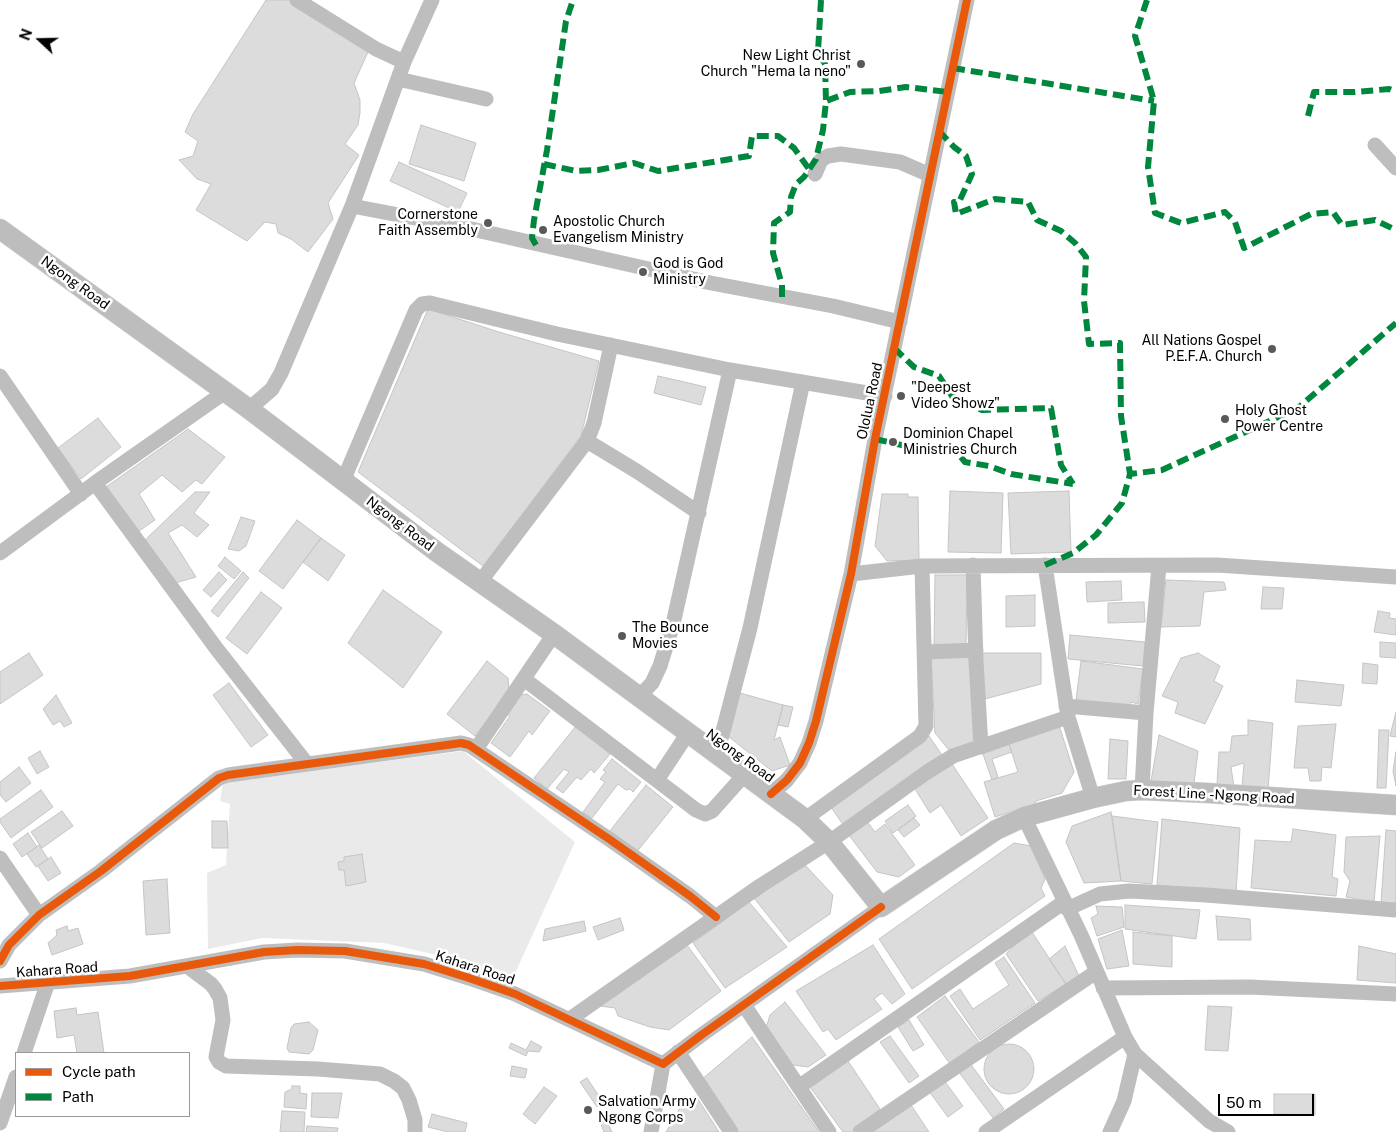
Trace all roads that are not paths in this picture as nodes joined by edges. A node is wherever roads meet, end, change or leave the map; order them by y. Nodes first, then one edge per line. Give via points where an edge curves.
1 (297, 0) edge
2 (432, 0) edge
3 (967, 0) edge
4 (404, 62) junction
5 (398, 79) junction
6 (486, 99) dead end
7 (1375, 145) dead end
8 (1396, 168) edge
9 (815, 174) dead end
10 (930, 175) junction
11 (352, 206) junction
12 (0, 229) edge
13 (900, 322) junction
14 (611, 345) junction
15 (730, 370) junction
16 (0, 376) edge
17 (803, 382) junction
18 (225, 392) junction
19 (884, 396) junction
20 (248, 409) junction
21 (587, 441) junction
22 (343, 481) junction
23 (95, 483) junction
24 (81, 494) junction
25 (699, 513) junction
26 (0, 553) edge
27 (973, 565) junction
28 (1045, 565) junction
29 (922, 566) junction
30 (1159, 566) junction
31 (851, 574) junction
32 (1396, 577) edge
33 (480, 582) junction
34 (554, 634) junction
35 (976, 650) junction
36 (925, 652) junction
37 (524, 679) junction
38 (639, 697) junction
39 (1067, 712) junction
40 (1146, 713) junction
41 (688, 733) junction
42 (981, 747) junction
43 (476, 749) junction
44 (717, 754) junction
45 (307, 764) junction
46 (744, 774) junction
47 (657, 780) junction
48 (1142, 790) junction
49 (771, 794) junction
50 (1093, 798) junction
51 (1396, 805) edge
52 (1024, 817) junction
53 (805, 819) junction
54 (829, 842) junction
55 (0, 858) edge
56 (1066, 905) junction
57 (881, 907) junction
58 (1396, 910) edge
59 (39, 916) junction
60 (716, 917) junction
61 (0, 961) edge
62 (186, 966) junction
63 (1096, 972) junction
64 (48, 982) junction
65 (0, 986) edge
66 (1103, 988) junction
67 (1396, 994) edge
68 (744, 1005) junction
69 (570, 1019) junction
70 (1125, 1037) junction
71 (24, 1052) edge
72 (678, 1052) junction
73 (1135, 1054) junction
74 (663, 1064) junction
75 (15, 1080) edge
76 (800, 1086) junction
77 (0, 1123) edge
78 (415, 1132) edge
79 (651, 1132) edge
80 (730, 1132) edge
81 (829, 1132) edge
82 (860, 1132) edge
83 (986, 1132) edge
84 (1110, 1132) edge
85 (1228, 1132) edge

1 - 4 street via 376,49
2 - 4 street
3 - 10 street, Ololua Road
4 - 5 street
5 - 6 street
5 - 11 street
7 - 8 street
9 - 10 street via 821,160 841,154 900,162
10 - 13 street, Ololua Road
11 - 13 street
11 - 20 street via 281,373 272,389
12 - 18 main road, Ngong Road
13 - 19 street, Ololua Road
14 - 15 street
14 - 21 street
14 - 22 street via 430,303 422,304 416,310
15 - 17 street
15 - 25 street
16 - 24 street
17 - 19 street
17 - 44 street via 750,628
18 - 20 main road, Ngong Road
18 - 23 street
19 - 31 street, Ololua Road
20 - 22 main road, Ngong Road
21 - 25 street
21 - 33 street
22 - 33 main road, Ngong Road
23 - 24 street
23 - 45 street via 216,648
24 - 26 street
25 - 38 street via 660,666 652,683
27 - 28 street
27 - 29 street
27 - 35 street
28 - 30 street
28 - 39 street
29 - 31 street
29 - 36 street
30 - 32 street via 1217,565
30 - 40 street
31 - 49 street, Ololua Road via 809,743 800,763
33 - 34 main road, Ngong Road
34 - 37 street
34 - 38 main road, Ngong Road
35 - 36 street
35 - 42 street
36 - 53 street via 927,720 924,732
37 - 43 street
37 - 47 street
38 - 41 main road, Ngong Road
39 - 40 street
39 - 42 street
39 - 50 street
40 - 48 street
41 - 44 main road, Ngong Road
41 - 47 street
42 - 54 street via 953,756 927,772
43 - 45 street via 461,742
43 - 60 street via 609,839
44 - 46 main road, Ngong Road
45 - 59 street via 219,778
46 - 47 street via 712,811 705,814
46 - 49 main road, Ngong Road
48 - 50 main road, Forest Line -Ngong Road
48 - 51 main road, Forest Line -Ngong Road
49 - 53 main road, Ngong Road
50 - 52 main road, Forest Line -Ngong Road
52 - 56 street
52 - 57 main road, Forest Line -Ngong Road via 996,830
53 - 54 main road, Ngong Road
54 - 57 main road, Ngong Road
54 - 60 street
55 - 59 street
56 - 58 street via 1100,894 1129,891
56 - 63 street
56 - 76 street
57 - 68 street
59 - 61 street via 9,945
60 - 69 street
62 - 64 street, Kahara Road via 121,977
62 - 69 street, Kahara Road via 264,952 344,951 424,964 515,994
62 - 78 street via 211,984 220,998 223,1020 216,1058 219,1062 226,1066 380,1074 403,1088 415,1120
63 - 66 street
63 - 82 street
64 - 65 street, Kahara Road
64 - 71 street
66 - 67 street via 1266,987
66 - 70 street
68 - 72 street
68 - 76 street
69 - 74 street, Kahara Road
70 - 73 street
70 - 83 street
72 - 74 street
72 - 80 street
73 - 84 street via 1124,1101
73 - 85 street via 1209,1120
74 - 79 street
75 - 77 street
76 - 81 street

